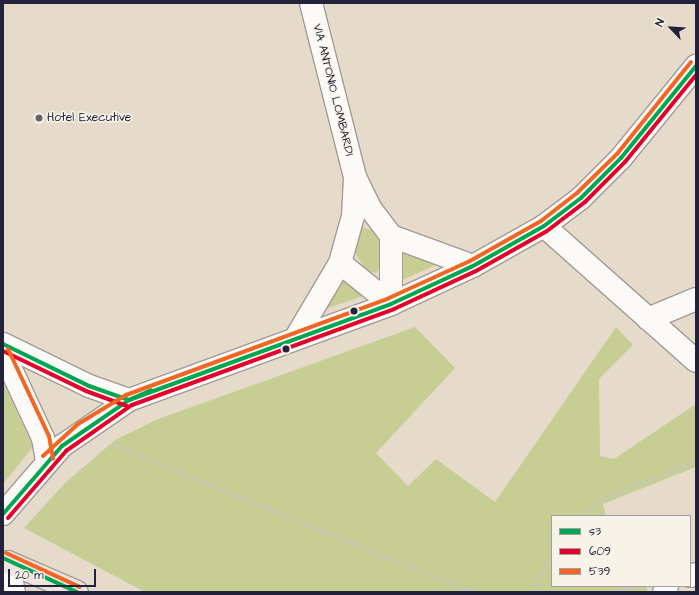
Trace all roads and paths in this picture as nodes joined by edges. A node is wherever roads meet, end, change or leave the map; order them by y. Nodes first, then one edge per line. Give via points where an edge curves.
1 (311, 3) edge
2 (696, 66) edge
3 (355, 177) junction
4 (544, 226) junction
5 (391, 236) junction
6 (340, 263) junction
7 (473, 266) junction
8 (696, 299) edge
9 (391, 304) junction
10 (648, 319) junction
11 (295, 339) junction
12 (3, 344) edge
13 (3, 352) edge
14 (696, 361) edge
15 (129, 400) junction
16 (114, 445) dead end
17 (47, 460) junction
18 (696, 461) edge
19 (3, 514) edge
20 (584, 515) edge
21 (551, 559) edge
22 (5, 560) edge
23 (632, 587) edge
24 (14, 592) edge
25 (39, 592) edge
26 (77, 592) edge
27 (473, 592) edge
28 (532, 592) edge
29 (610, 592) edge

1 - 3 street, VIA ANTONIO LOMBARDI
2 - 4 street via 621,158 581,198
3 - 5 street, VIA ANTONIO LOMBARDI via 372,212
3 - 6 street, VIA ANTONIO LOMBARDI via 352,216
4 - 7 street
4 - 10 street
5 - 7 street
5 - 9 street
6 - 9 street
6 - 11 street, VIA ANTONIO LOMBARDI
7 - 9 street
8 - 10 street
9 - 11 street
10 - 14 street
11 - 15 street
12 - 15 street via 89,386
13 - 17 street via 43,438
15 - 17 street via 82,429
16 - 27 path
17 - 19 street
18 - 20 path via 603,498
21 - 28 path
22 - 24 street
22 - 25 main road
22 - 26 main road
23 - 29 path

